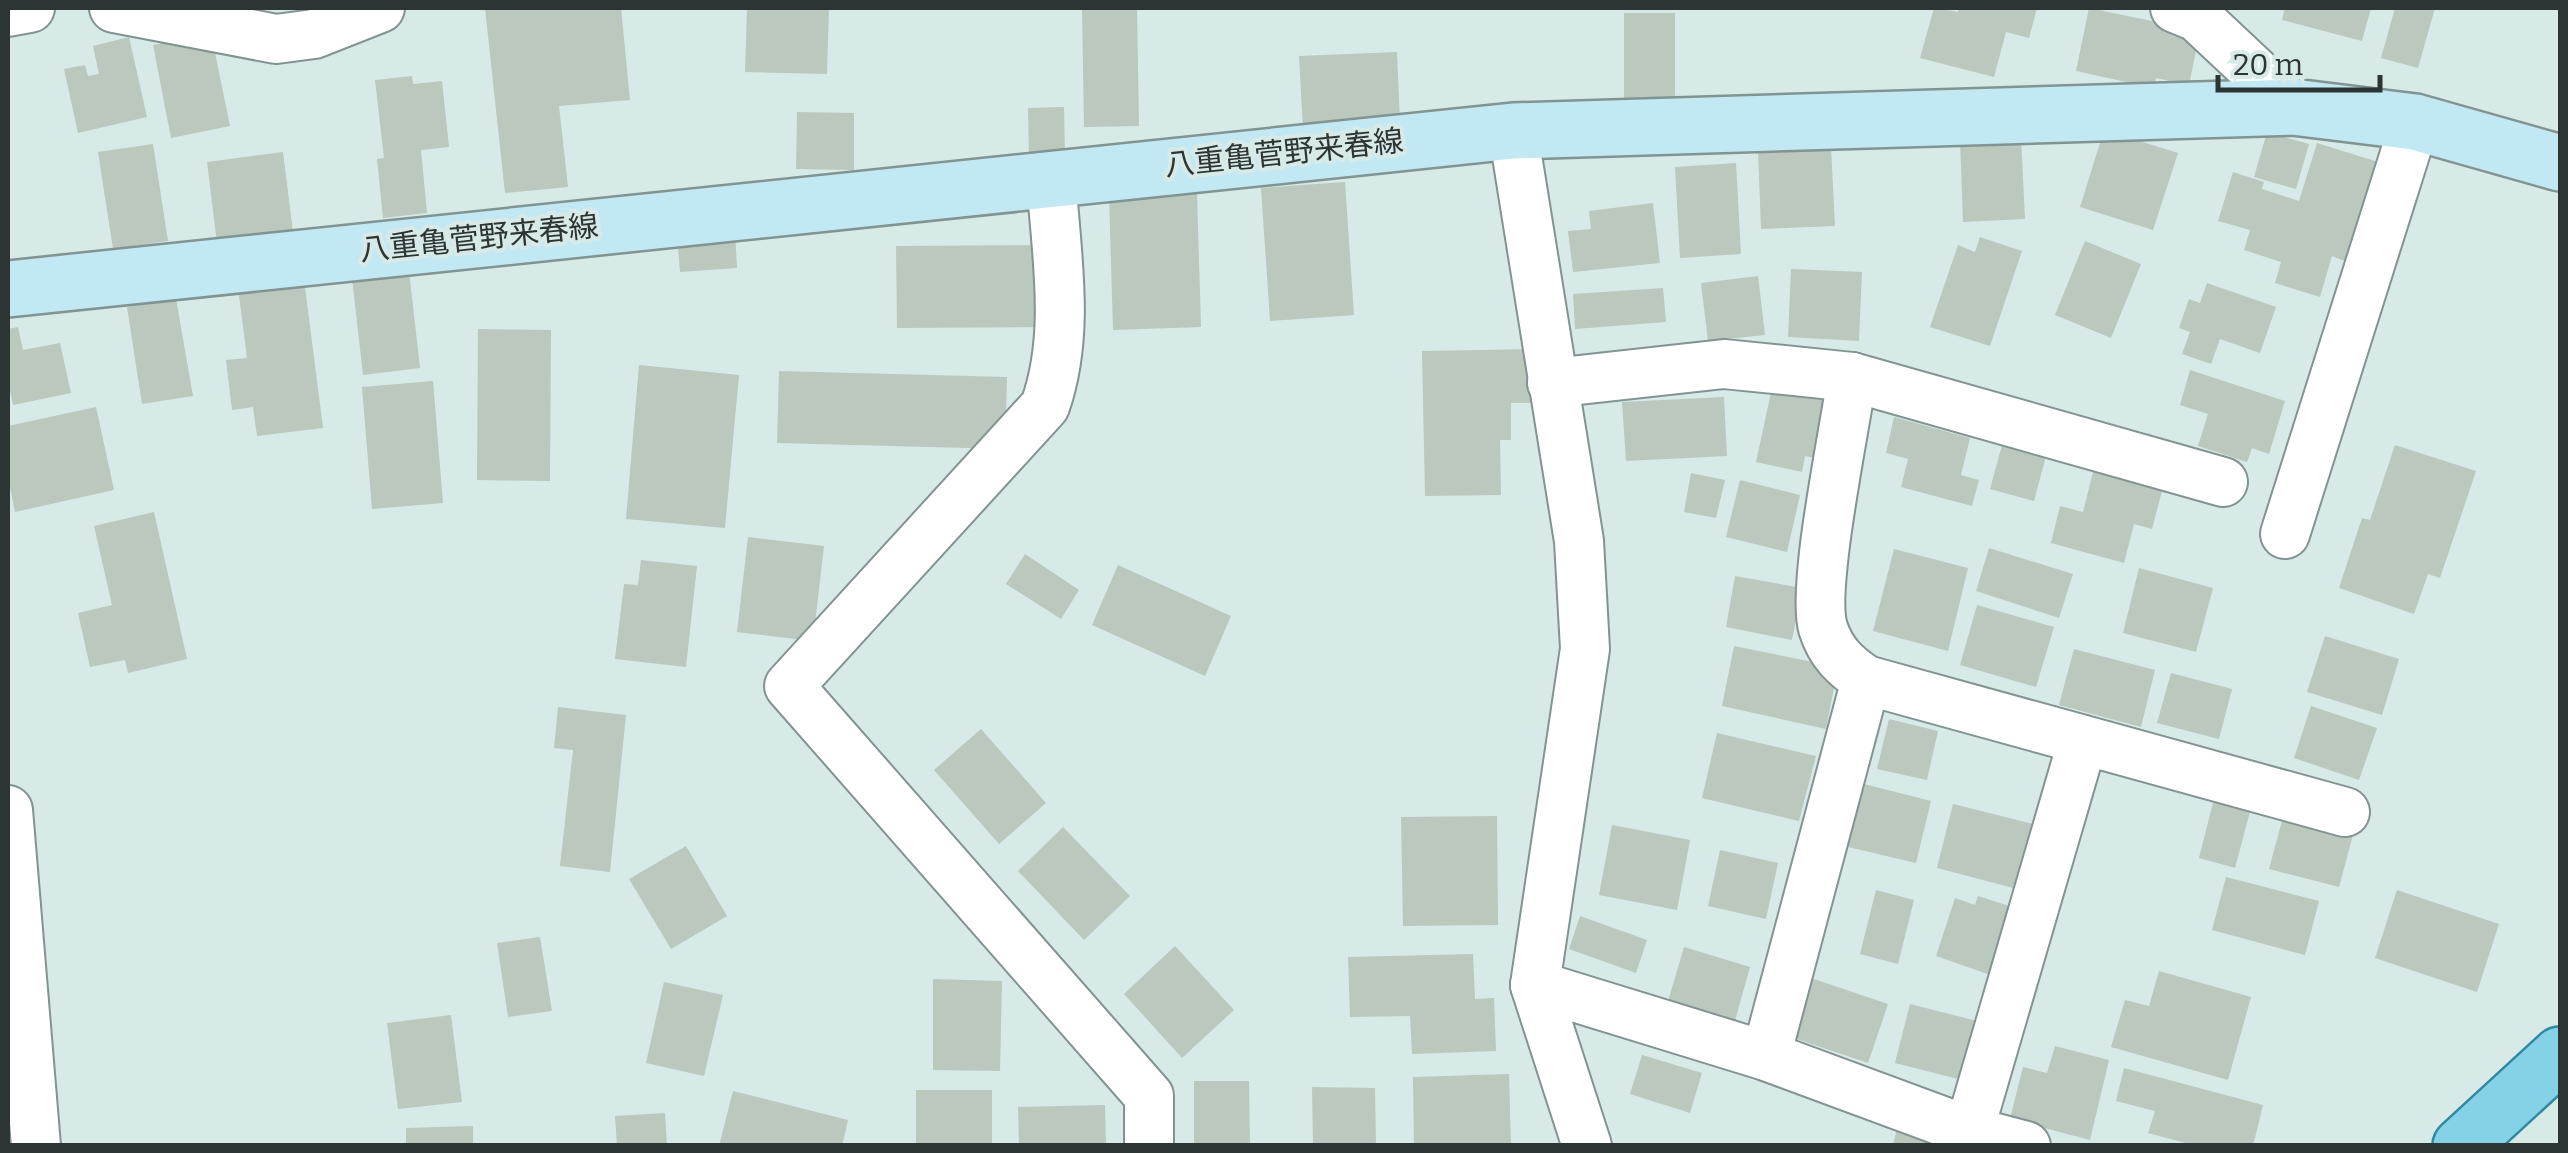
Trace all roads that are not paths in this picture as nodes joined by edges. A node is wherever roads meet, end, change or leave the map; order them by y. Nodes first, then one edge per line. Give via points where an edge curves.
1 (30, 8) edge
2 (114, 8) edge
3 (380, 8) edge
4 (2175, 8) edge
5 (8, 12) edge
6 (2292, 107) junction
7 (2415, 122) junction
8 (1512, 130) junction
9 (2560, 163) edge
10 (1052, 177) junction
11 (8, 289) edge
12 (1852, 377) junction
13 (1552, 384) junction
14 (2223, 482) dead end
15 (2285, 534) dead end
16 (1866, 680) junction
17 (2083, 740) junction
18 (8, 810) edge
19 (2345, 812) dead end
20 (1535, 985) junction
21 (2560, 1055) edge
22 (1766, 1056) junction
23 (1969, 1132) junction
24 (36, 1146) edge
25 (1149, 1146) edge
26 (1587, 1146) edge
27 (2026, 1146) edge
28 (2462, 1146) edge

1 - 5 street
2 - 3 street via 276,39 314,34
4 - 6 street via 2197,18
6 - 7 main road, 八重亀菅野来春線
6 - 8 main road, 八重亀菅野来春線
7 - 9 main road, 八重亀菅野来春線
7 - 15 street
8 - 10 main road, 八重亀菅野来春線
8 - 13 street
10 - 11 main road, 八重亀菅野来春線
10 - 25 street via 1060,330 1058,369 1045,406 788,686 1149,1096
12 - 13 street via 1724,364
12 - 14 street
12 - 16 street via 1819,604 1836,656
13 - 20 street via 1579,541 1585,649
16 - 17 street
16 - 22 street
17 - 19 street
17 - 23 street
18 - 24 street
20 - 22 street
20 - 26 street
21 - 28 main road
22 - 23 street
23 - 27 street

